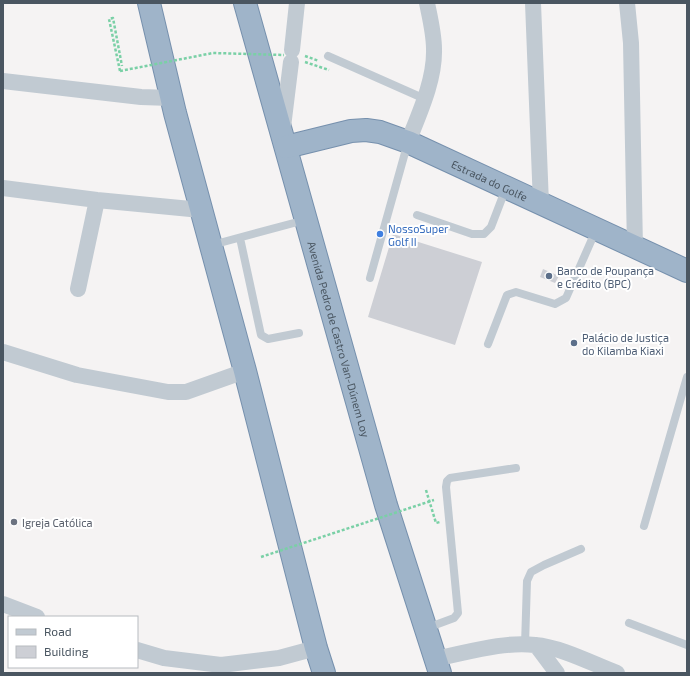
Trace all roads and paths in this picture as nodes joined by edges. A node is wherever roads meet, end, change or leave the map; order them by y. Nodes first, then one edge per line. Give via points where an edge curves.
1 (149, 3) edge
2 (160, 3) edge
3 (245, 3) edge
4 (297, 3) edge
5 (427, 3) edge
6 (533, 3) edge
7 (627, 3) edge
8 (293, 56) junction
9 (326, 59) joint
10 (122, 66) dead end
11 (336, 73) dead end
12 (3, 81) edge
13 (425, 99) junction
14 (173, 105) junction
15 (284, 141) junction
16 (408, 142) junction
17 (3, 188) edge
18 (506, 188) junction
19 (97, 200) junction
20 (541, 204) junction
21 (201, 210) junction
22 (417, 215) dead end
23 (306, 220) junction
24 (596, 230) junction
25 (240, 238) junction
26 (211, 246) junction
27 (635, 248) junction
28 (687, 271) edge
29 (370, 278) dead end
30 (78, 289) dead end
31 (299, 333) dead end
32 (488, 344) dead end
33 (3, 352) edge
34 (245, 371) junction
35 (687, 377) edge
36 (516, 468) dead end
37 (426, 490) dead end
38 (437, 507) dead end
39 (442, 521) dead end
40 (644, 526) dead end
41 (581, 549) dead end
42 (261, 557) dead end
43 (3, 604) edge
44 (34, 616) edge
45 (629, 623) dead end
46 (425, 629) junction
47 (530, 645) junction
48 (687, 645) edge
49 (316, 648) junction
50 (138, 650) edge
51 (437, 666) edge
52 (324, 673) edge
53 (556, 673) edge
54 (617, 673) edge

1 - 14 highway
2 - 14 highway
3 - 15 highway, Avenida Pedro de Castro Van-Dúnem Loy
4 - 8 street
5 - 13 street via 434,50
6 - 20 street
7 - 27 street via 631,43
8 - 9 path
8 - 10 path, bridge via 213,53 120,71 109,18 113,18
8 - 11 path
8 - 15 street
9 - 13 lane
12 - 14 street via 140,96
13 - 16 street
14 - 21 highway
15 - 16 highway, Estrada do Golfe via 366,130
15 - 23 highway, Avenida Pedro de Castro Van-Dúnem Loy
16 - 18 highway, Estrada do Golfe
16 - 29 lane
17 - 19 street
18 - 20 highway, Estrada do Golfe
18 - 22 lane via 491,227 484,234 472,234
19 - 21 street
19 - 30 street
20 - 24 highway, Estrada do Golfe
21 - 26 highway
23 - 25 lane
23 - 46 highway, Avenida Pedro de Castro Van-Dúnem Loy via 388,512
24 - 27 highway, Estrada do Golfe
24 - 32 lane via 566,298 555,304 516,292 507,295
25 - 26 lane
25 - 31 lane via 261,335 268,339
26 - 34 highway
27 - 28 highway, Estrada do Golfe
33 - 34 street via 77,375 168,392 186,392
34 - 49 highway
35 - 40 lane
36 - 46 lane via 450,478 447,481 458,613 454,618
37 - 39 path via 436,523
38 - 42 path, bridge via 434,500
41 - 47 lane via 532,572 527,581
43 - 44 street
45 - 48 lane
46 - 51 highway, Avenida Pedro de Castro Van-Dúnem Loy
47 - 51 street via 506,646
47 - 53 street
47 - 54 street via 559,650
49 - 50 street via 279,658 221,665 164,658
49 - 52 highway

